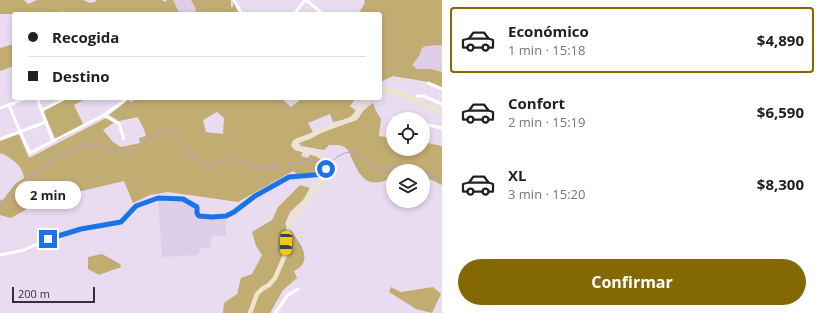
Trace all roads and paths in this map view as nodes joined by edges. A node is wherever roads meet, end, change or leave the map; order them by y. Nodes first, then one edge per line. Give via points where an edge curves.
1 (234, 0) edge
2 (305, 0) edge
3 (241, 12) edge
4 (296, 12) edge
5 (320, 12) edge
6 (428, 83) dead end
7 (442, 89) edge
8 (382, 91) edge
9 (417, 96) dead end
10 (22, 100) edge
11 (38, 100) edge
12 (62, 100) edge
13 (125, 100) edge
14 (366, 100) edge
15 (441, 103) edge
16 (9, 105) junction
17 (0, 108) edge
18 (42, 110) junction
19 (435, 110) junction
20 (442, 113) edge
21 (104, 115) junction
22 (46, 122) junction
23 (430, 125) edge
24 (442, 128) edge
25 (20, 132) junction
26 (0, 139) edge
27 (124, 139) dead end
28 (53, 141) junction
29 (325, 171) junction
30 (0, 255) edge
31 (298, 289) dead end
32 (250, 313) edge
33 (275, 313) edge

1 - 3 street
2 - 4 street
2 - 5 street
6 - 7 street
8 - 19 street via 399,93
9 - 15 street
10 - 16 street
11 - 18 street
12 - 18 street
13 - 21 street
14 - 29 street via 352,119 294,143 296,148 324,158
15 - 19 street
16 - 17 street
16 - 25 street
18 - 22 street
19 - 20 street
21 - 27 street via 120,124
21 - 28 street
22 - 25 street
22 - 28 street
23 - 24 street
25 - 26 street
25 - 28 street via 30,153
29 - 30 street via 289,177 226,216 199,216 197,207 183,199 158,198 136,206 121,222 71,232 24,250
29 - 32 street via 322,181 292,220 287,233 286,253 275,278 257,294
31 - 33 street via 288,295

